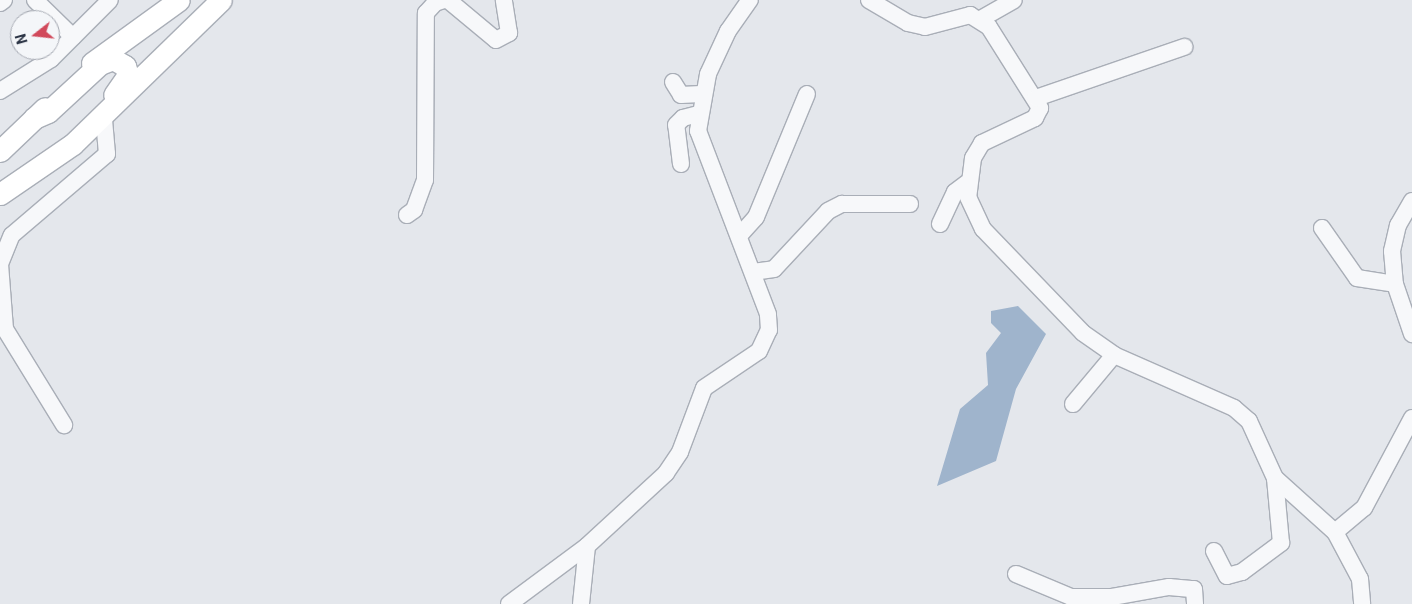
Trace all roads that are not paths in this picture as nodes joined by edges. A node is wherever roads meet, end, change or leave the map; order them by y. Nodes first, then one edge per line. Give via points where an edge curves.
1 (4, 0) edge
2 (35, 0) edge
3 (110, 0) edge
4 (179, 0) edge
5 (221, 0) edge
6 (444, 0) edge
7 (448, 0) edge
8 (504, 0) edge
9 (750, 0) edge
10 (869, 0) edge
11 (1014, 0) edge
12 (0, 3) edge
13 (979, 20) junction
14 (73, 37) junction
15 (1184, 47) dead end
16 (673, 82) dead end
17 (0, 92) edge
18 (701, 94) junction
19 (807, 94) dead end
20 (1036, 98) junction
21 (698, 114) junction
22 (104, 116) junction
23 (34, 118) junction
24 (1, 149) edge
25 (681, 164) dead end
26 (35, 172) junction
27 (967, 183) junction
28 (0, 194) edge
29 (1412, 201) edge
30 (910, 204) dead end
31 (407, 215) dead end
32 (940, 224) dead end
33 (1322, 228) dead end
34 (739, 236) junction
35 (0, 264) edge
36 (753, 272) junction
37 (1395, 284) junction
38 (1412, 334) edge
39 (3, 336) edge
40 (1114, 355) junction
41 (1073, 404) dead end
42 (1412, 418) edge
43 (64, 425) dead end
44 (1275, 478) junction
45 (1335, 532) junction
46 (587, 546) junction
47 (1214, 551) dead end
48 (1016, 574) dead end
49 (509, 604) edge
50 (580, 604) edge
51 (1195, 604) edge
52 (1362, 604) edge

1 - 12 street
2 - 14 street
3 - 14 street
4 - 23 main road via 102,53
5 - 22 main road
6 - 31 street via 434,3 426,14 425,180 414,210
7 - 8 street via 496,40 509,32
9 - 18 street via 716,52
10 - 13 street via 908,23 925,27 970,15
11 - 13 street
13 - 20 street via 989,27
14 - 17 street via 51,59
15 - 20 street
16 - 18 street via 681,95
18 - 21 street
19 - 34 street via 756,218
20 - 27 street via 1040,108 1035,118 982,143
21 - 25 street via 683,118 676,125
21 - 34 street via 702,148
22 - 26 main road
22 - 35 street via 107,154 12,235
23 - 24 main road
23 - 26 main road via 48,112 106,60 124,66 128,75 123,86
26 - 28 main road
27 - 32 street via 955,192
27 - 40 street via 983,229 1059,311
29 - 37 street via 1398,225 1392,251
30 - 36 street via 842,204 828,211 774,269
33 - 37 street via 1358,278
34 - 36 street
35 - 39 street
36 - 46 street via 768,314 769,330 759,351 711,379 680,452 666,473
37 - 38 street
39 - 43 street
40 - 41 street
40 - 44 street via 1234,408 1249,421
42 - 45 street via 1364,508
44 - 45 street
44 - 47 street via 1281,543 1242,572 1227,576
45 - 52 street via 1360,579
46 - 49 street
46 - 50 street
48 - 51 street via 1071,597 1112,597 1169,587 1194,589

